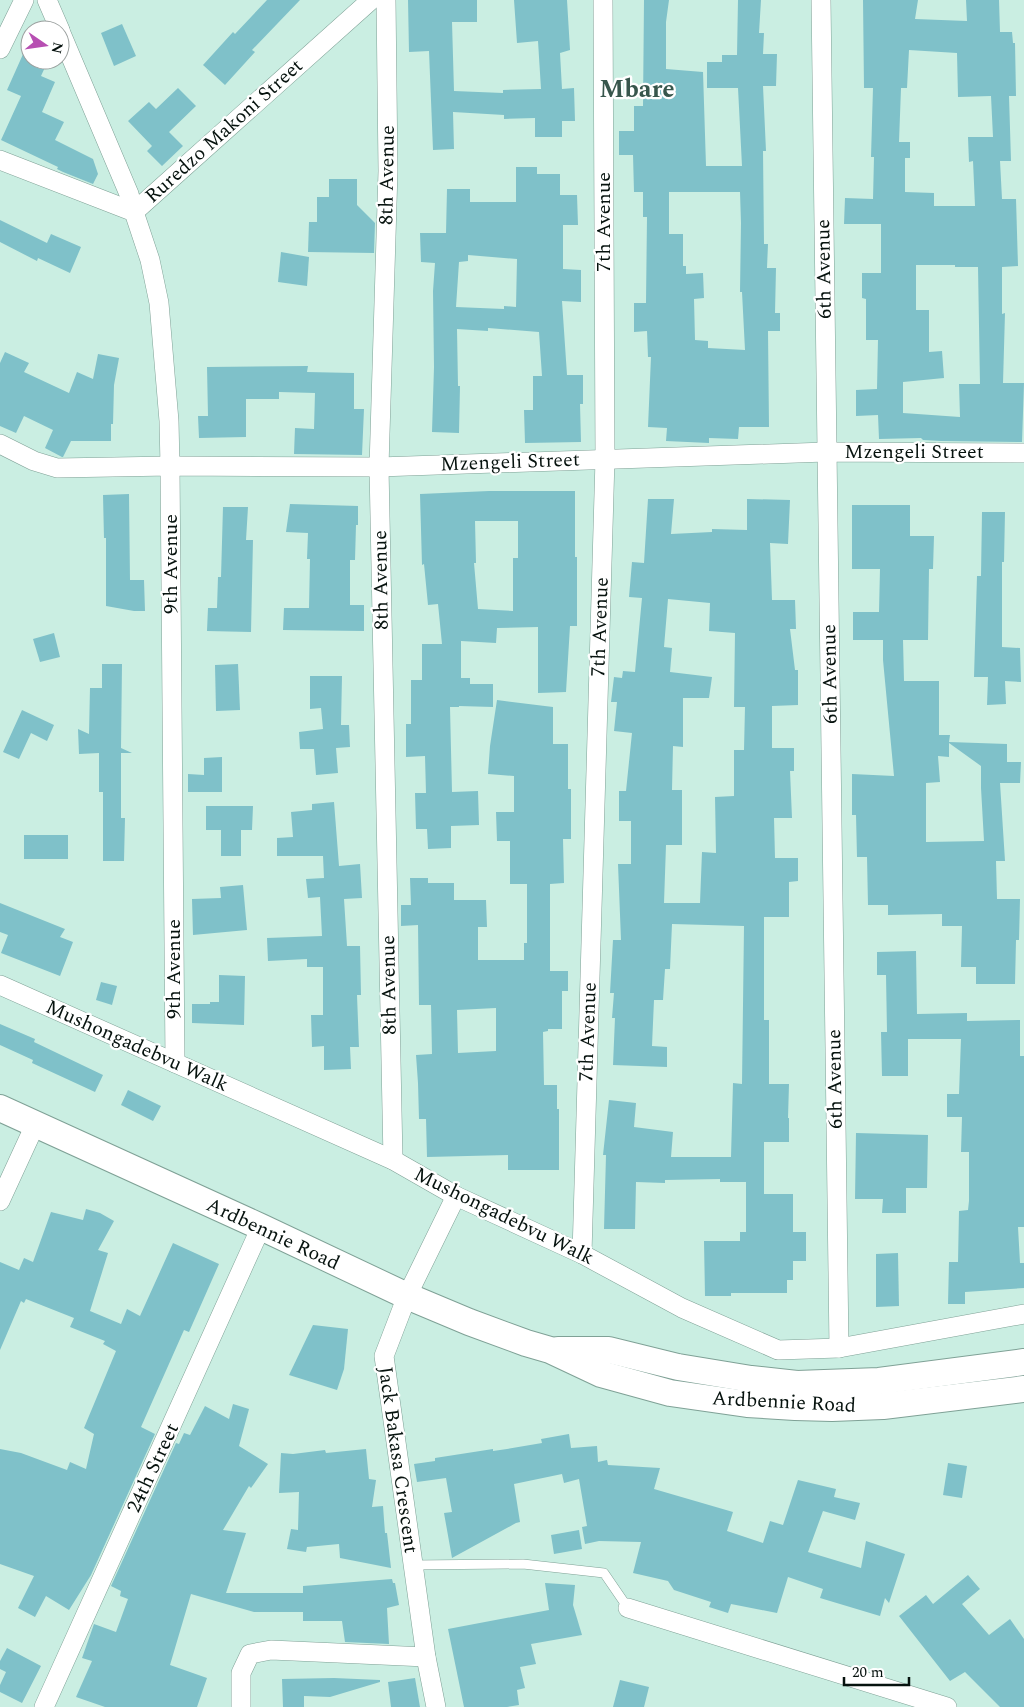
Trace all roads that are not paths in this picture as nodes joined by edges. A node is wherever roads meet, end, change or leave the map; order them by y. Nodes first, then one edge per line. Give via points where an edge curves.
1 (24, 0) edge
2 (47, 0) edge
3 (371, 0) edge
4 (386, 0) edge
5 (602, 0) edge
6 (821, 0) edge
7 (56, 20) edge
8 (0, 49) edge
9 (70, 54) edge
10 (0, 160) edge
11 (134, 212) junction
12 (0, 444) edge
13 (826, 452) junction
14 (1024, 453) edge
15 (605, 459) junction
16 (170, 466) junction
17 (379, 467) junction
18 (0, 985) edge
19 (175, 1063) junction
20 (0, 1108) edge
21 (35, 1125) junction
22 (393, 1160) junction
23 (456, 1196) junction
24 (0, 1201) edge
25 (261, 1227) junction
26 (582, 1254) junction
27 (406, 1296) junction
28 (1024, 1314) edge
29 (839, 1348) junction
30 (550, 1350) junction
31 (1024, 1362) edge
32 (1024, 1389) edge
33 (413, 1565) junction
34 (628, 1608) joint
35 (426, 1657) junction
36 (44, 1707) edge
37 (241, 1707) edge
38 (436, 1707) edge
39 (948, 1707) edge

1 - 8 street
2 - 7 street, Ruredzo Makoni Street
3 - 11 street, Ruredzo Makoni Street
4 - 17 street, 8th Avenue via 388,171
5 - 15 street, 7th Avenue
6 - 13 street, 6th Avenue
9 - 11 street, Ruredzo Makoni Street
10 - 11 street
11 - 16 street, 9th Avenue via 150,260 159,303
12 - 16 street, Mzengeli Street via 57,468
13 - 14 street, Mzengeli Street
13 - 15 street, Mzengeli Street
13 - 29 street, 6th Avenue
15 - 17 street, Mzengeli Street
15 - 26 street, 7th Avenue
16 - 17 street, Mzengeli Street
16 - 19 street, 9th Avenue
17 - 22 street, 8th Avenue
18 - 19 street, Mushongadebvu Walk
19 - 22 street, Mushongadebvu Walk
20 - 21 main road, Ardbennie Road
21 - 24 street
21 - 25 main road, Ardbennie Road
22 - 23 street, Mushongadebvu Walk
23 - 26 street, Mushongadebvu Walk
23 - 27 street, Jack Bakasa Crescent
25 - 27 main road, Ardbennie Road
25 - 36 street, 24th Street
26 - 29 street, Mushongadebvu Walk via 682,1308 778,1350
27 - 30 main road, Ardbennie Road
27 - 33 street, Jack Bakasa Crescent via 384,1356
28 - 29 street, Mushongadebvu Walk
30 - 31 main road, Ardbennie Road via 609,1350 678,1367 797,1384 879,1381
30 - 32 main road, Ardbennie Road via 610,1377 670,1393 747,1404 832,1408 883,1406
33 - 34 lane via 523,1564 604,1573
33 - 35 street, Jack Bakasa Crescent
34 - 39 street
35 - 37 street via 271,1650 250,1654 241,1673
35 - 38 street, Jack Bakasa Crescent

